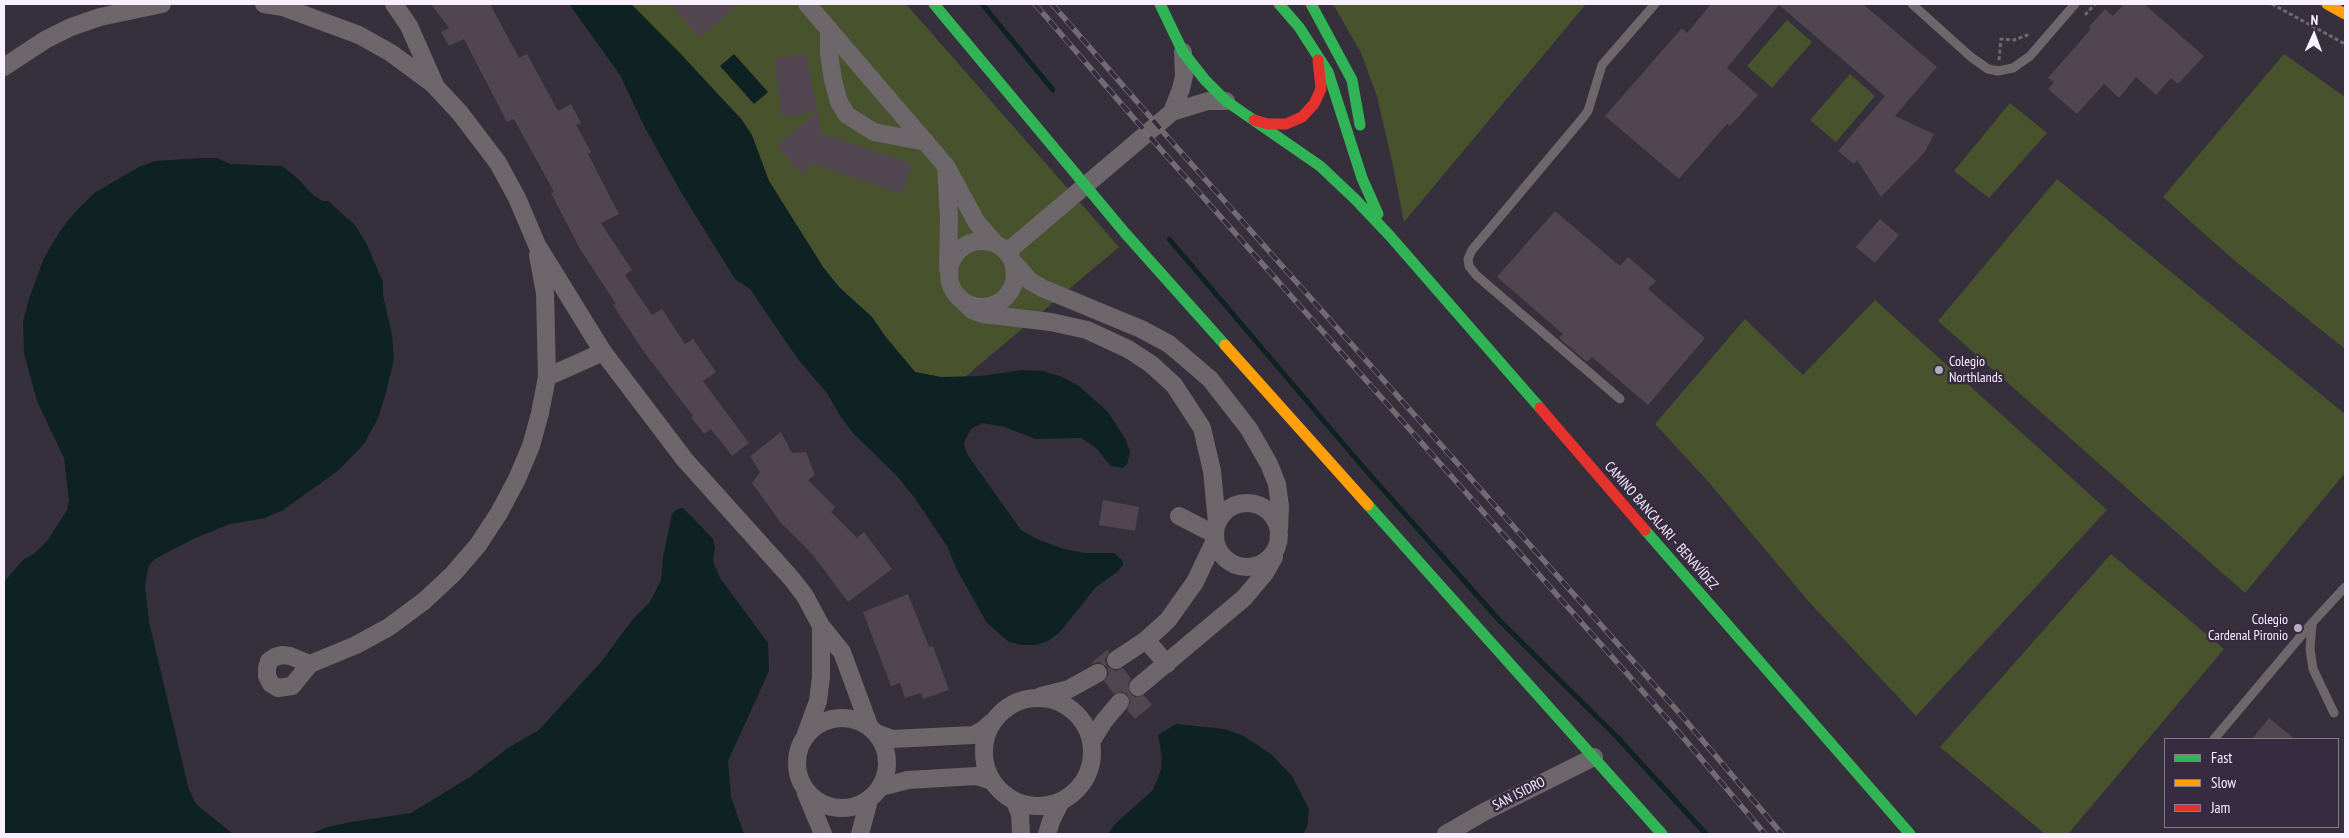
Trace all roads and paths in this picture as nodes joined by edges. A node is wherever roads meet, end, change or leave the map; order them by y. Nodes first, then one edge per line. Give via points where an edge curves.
1 (162, 4) edge
2 (264, 4) edge
3 (394, 4) edge
4 (806, 4) edge
5 (934, 4) edge
6 (1160, 4) edge
7 (1170, 4) edge
8 (1279, 4) edge
9 (1311, 4) edge
10 (1655, 4) edge
11 (1912, 4) edge
12 (2075, 4) edge
13 (2096, 4) edge
14 (2272, 4) edge
15 (2327, 4) edge
16 (1299, 12) dead end
17 (2345, 14) edge
18 (2084, 17) dead end
19 (1299, 27) junction
20 (829, 29) junction
21 (1172, 29) junction
22 (2034, 30) dead end
23 (2345, 44) edge
24 (1183, 52) junction
25 (1317, 55) junction
26 (4, 67) edge
27 (1998, 71) junction
28 (436, 88) junction
29 (1226, 101) junction
30 (1172, 112) junction
31 (1252, 119) junction
32 (926, 142) junction
33 (1358, 162) junction
34 (946, 166) junction
35 (1086, 184) junction
36 (1390, 236) junction
37 (537, 245) junction
38 (1005, 252) junction
39 (948, 273) junction
40 (963, 301) junction
41 (603, 352) junction
42 (547, 377) junction
43 (1620, 399) dead end
44 (1179, 516) dead end
45 (1215, 532) junction
46 (1278, 537) junction
47 (2345, 587) edge
48 (2312, 623) junction
49 (821, 626) junction
50 (1146, 640) junction
51 (1116, 660) dead end
52 (310, 664) dead end
53 (1168, 664) junction
54 (1098, 673) dead end
55 (1138, 687) dead end
56 (1036, 697) junction
57 (1120, 702) dead end
58 (2334, 713) dead end
59 (992, 722) junction
60 (873, 731) junction
61 (804, 738) junction
62 (2215, 738) edge
63 (1091, 742) junction
64 (1594, 757) junction
65 (992, 782) junction
66 (881, 787) junction
67 (804, 788) junction
68 (869, 800) junction
69 (1014, 800) junction
70 (1061, 800) junction
71 (824, 834) edge
72 (860, 834) edge
73 (1021, 834) edge
74 (1047, 834) edge
75 (1446, 834) edge
76 (1662, 834) edge
77 (1910, 834) edge

1 - 26 street via 100,17 70,28
2 - 28 street via 299,12 359,36 391,53
3 - 28 street via 409,26
4 - 20 street
5 - 35 main road
6 - 21 main road, CAMINO BANCALARI - BENAVÍDEZ
7 - 21 main road
8 - 19 main road, CAMINO BANCALARI - BENAVÍDEZ
9 - 33 main road via 1352,80 1360,123
10 - 43 lane via 1602,65 1588,111 1472,250 1468,259 1476,275
11 - 27 lane via 1971,57 1988,69
12 - 27 lane via 2030,56 2013,68
13 - 18 path
14 - 23 path
15 - 17 main road
16 - 19 main road
19 - 25 main road, CAMINO BANCALARI - BENAVÍDEZ
20 - 32 street
20 - 32 street via 828,54 833,80 839,102 847,115 874,132
21 - 24 main road, CAMINO BANCALARI - BENAVÍDEZ
22 - 27 path via 2014,40 2001,39
24 - 29 main road, CAMINO BANCALARI - BENAVÍDEZ via 1204,80
24 - 30 street via 1182,89
25 - 31 main road via 1321,89 1314,104 1302,116 1286,124 1268,124
25 - 33 main road, CAMINO BANCALARI - BENAVÍDEZ via 1336,89
28 - 37 street via 460,113 498,164
29 - 30 street via 1201,103
29 - 31 main road, CAMINO BANCALARI - BENAVÍDEZ
30 - 35 street
31 - 36 main road, CAMINO BANCALARI - BENAVÍDEZ via 1320,166
32 - 34 street
33 - 36 main road, CAMINO BANCALARI - BENAVÍDEZ via 1369,198
34 - 38 street via 977,223
34 - 39 street via 950,218
35 - 38 street
35 - 64 main road via 1132,240
36 - 77 main road, CAMINO BANCALARI - BENAVÍDEZ
37 - 41 street
37 - 42 street via 544,294
38 - 39 street via 981,240 963,246 954,256
38 - 40 street via 1016,275 1013,286 1002,300 986,307
38 - 46 street via 1030,281 1169,344 1210,380 1249,429 1269,464 1277,484 1280,507
39 - 40 street via 954,292
40 - 45 street via 972,310 983,314 1087,330 1128,349 1174,385 1202,428 1212,471
41 - 42 street
41 - 49 street via 684,460 806,596
42 - 52 street via 531,446 499,513 478,545 430,596 389,627 356,646
44 - 45 street
45 - 46 street via 1227,509 1250,502 1266,509 1274,518
45 - 46 street via 1219,551 1227,560 1243,567 1261,564 1271,557
45 - 50 street via 1196,582 1168,620
46 - 53 street via 1265,573 1244,598
47 - 48 lane
48 - 58 lane via 2312,670
48 - 62 lane
49 - 60 street via 842,652
49 - 61 street via 818,701
50 - 51 street
50 - 53 street
53 - 55 street
54 - 56 street via 1069,689
56 - 59 street via 1007,707
56 - 63 street via 1056,701 1072,710 1084,725
57 - 63 street
59 - 60 street via 973,735 892,739
59 - 65 street via 983,752
60 - 61 street via 855,720 839,718 823,722
60 - 66 street via 887,755 887,772
61 - 67 street via 796,763
63 - 70 street via 1088,772 1077,788
64 - 75 street, SAN ISIDRO
64 - 76 main road
65 - 66 street via 976,776 908,780
65 - 69 street
66 - 68 street
67 - 68 street via 815,800 838,808 854,807
67 - 71 street
68 - 72 street
69 - 70 street via 1042,806
69 - 73 street via 1020,814
70 - 74 street

